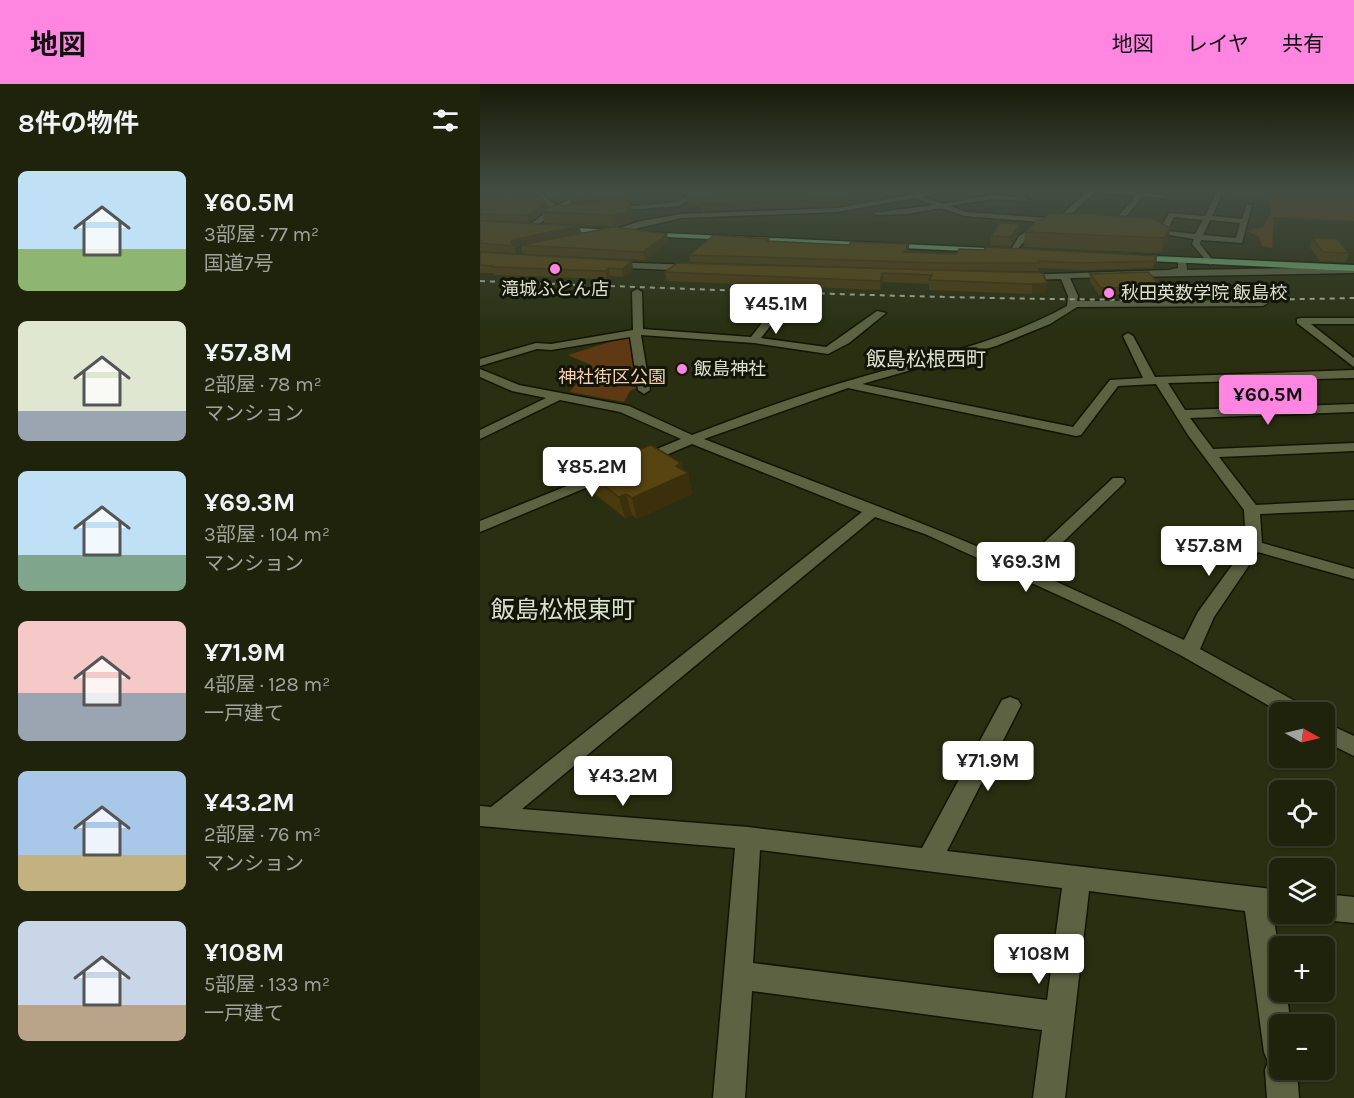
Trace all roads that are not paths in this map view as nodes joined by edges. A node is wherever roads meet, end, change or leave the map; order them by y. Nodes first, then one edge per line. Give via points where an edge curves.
1 (589, 237) edge
2 (725, 237) edge
3 (1024, 237) edge
4 (1198, 237) edge
5 (1201, 237) edge
6 (1240, 237) edge
7 (578, 240) edge
8 (1014, 251) junction
9 (1025, 252) edge
10 (1126, 257) edge
11 (1182, 261) junction
12 (1210, 262) junction
13 (601, 264) edge
14 (703, 268) edge
15 (1354, 269) edge
16 (1169, 273) junction
17 (1009, 277) edge
18 (1065, 277) junction
19 (637, 292) dead end
20 (1263, 303) dead end
21 (1073, 304) junction
22 (776, 312) dead end
23 (881, 313) dead end
24 (1354, 321) edge
25 (638, 332) junction
26 (1128, 336) dead end
27 (754, 340) junction
28 (1354, 345) edge
29 (1331, 346) junction
30 (480, 363) edge
31 (1354, 364) edge
32 (480, 373) edge
33 (1354, 374) edge
34 (1155, 380) junction
35 (848, 384) junction
36 (644, 390) dead end
37 (559, 396) junction
38 (1354, 408) edge
39 (1181, 414) junction
40 (480, 435) edge
41 (691, 439) junction
42 (1354, 447) edge
43 (1209, 453) junction
44 (1118, 481) dead end
45 (1354, 505) edge
46 (1252, 510) junction
47 (873, 511) junction
48 (480, 527) edge
49 (1254, 546) junction
50 (1022, 573) junction
51 (1353, 574) edge
52 (1189, 651) junction
53 (1278, 702) edge
54 (1010, 705) dead end
55 (1335, 736) edge
56 (1354, 747) edge
57 (487, 817) edge
58 (748, 838) junction
59 (929, 861) junction
60 (1077, 878) junction
61 (1268, 902) edge
62 (1335, 908) edge
63 (1354, 910) edge
64 (738, 975) junction
65 (1277, 1014) edge
66 (1059, 1017) junction
67 (1282, 1080) edge
68 (729, 1098) edge
69 (1049, 1098) edge
70 (1283, 1098) edge

1 - 7 street
2 - 8 highway
3 - 8 street
4 - 12 street via 1196,244
5 - 6 street via 1239,241
8 - 9 highway
10 - 11 highway
11 - 12 highway
11 - 16 street via 1183,270
12 - 15 highway
13 - 14 street
15 - 16 street
16 - 18 street
17 - 18 street
18 - 21 street
19 - 25 street
20 - 21 street
21 - 35 street via 1057,317 1018,335
22 - 27 street
23 - 27 street via 828,351
24 - 29 street via 1301,321
25 - 27 street
25 - 30 street via 551,347 536,346
25 - 36 street via 636,351
26 - 34 street
28 - 29 street
29 - 31 street
32 - 37 street via 516,388
33 - 34 street
34 - 35 street via 1114,383 1076,432
34 - 39 street
35 - 41 street
37 - 40 street
37 - 41 street via 624,409
38 - 39 street
39 - 43 street
41 - 47 street
41 - 48 street
42 - 43 street
43 - 46 street
44 - 50 street
45 - 46 street
46 - 49 street
47 - 50 street via 932,531
47 - 57 street
49 - 51 street
49 - 52 street via 1205,616
50 - 52 street
52 - 53 street
54 - 59 street
55 - 56 street
57 - 58 street
58 - 59 street
58 - 64 street
59 - 60 street
60 - 61 street
60 - 66 street
61 - 65 street
62 - 63 street
64 - 66 street
64 - 68 street
66 - 69 street
67 - 70 street

